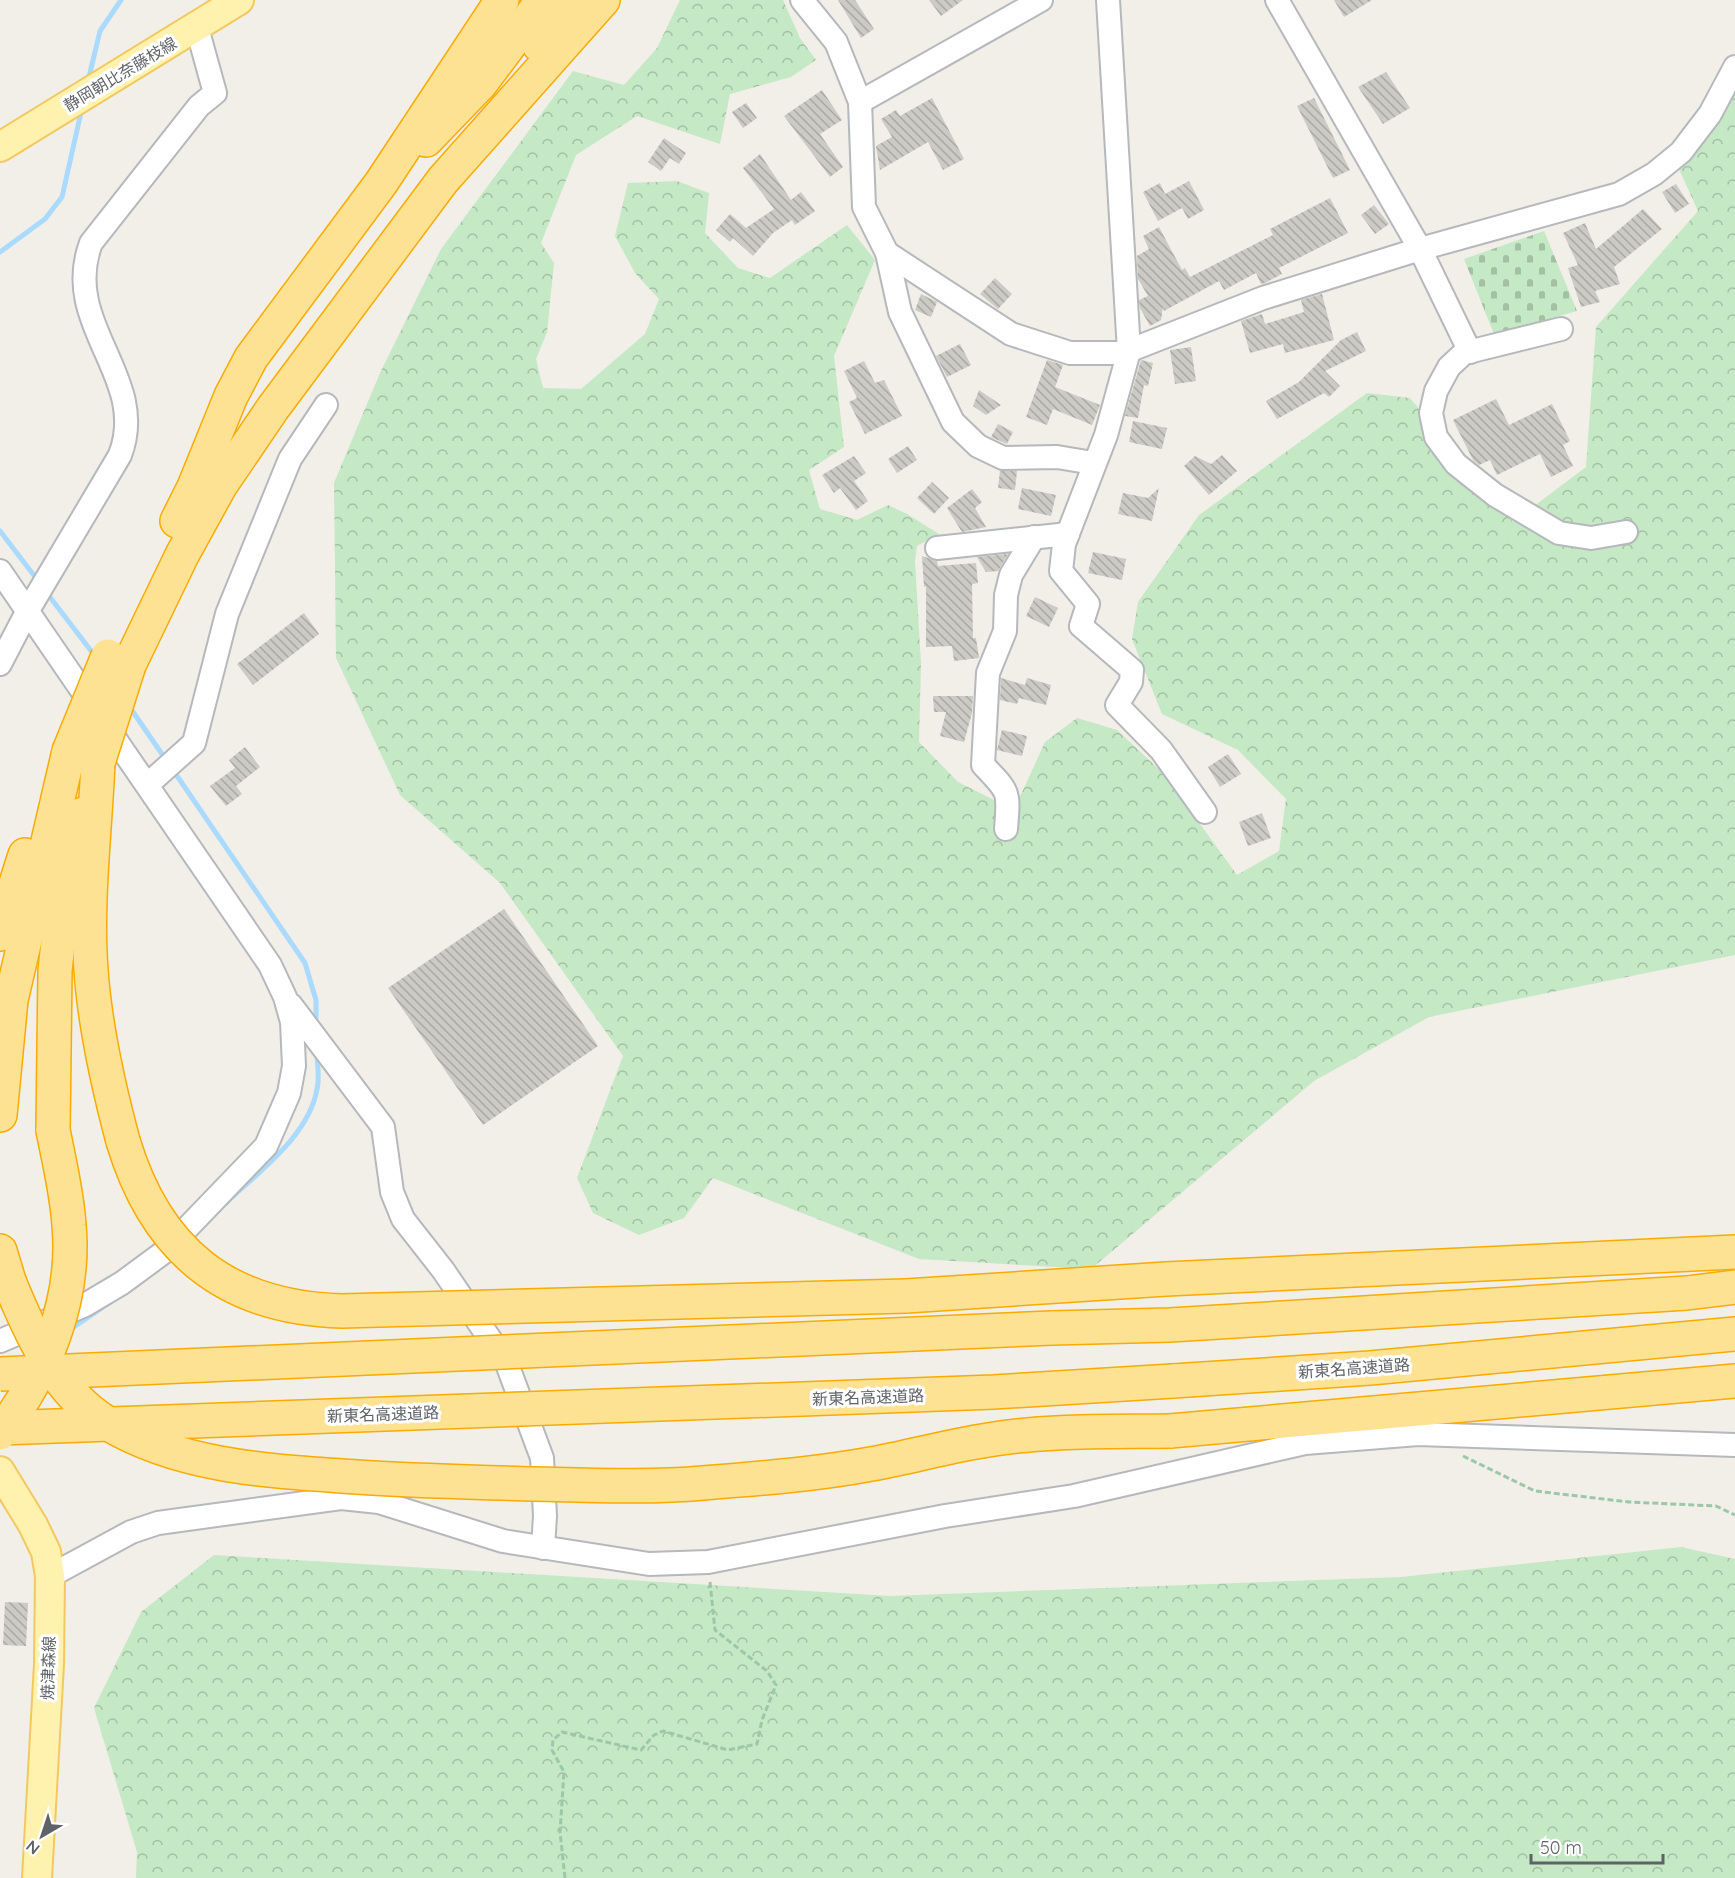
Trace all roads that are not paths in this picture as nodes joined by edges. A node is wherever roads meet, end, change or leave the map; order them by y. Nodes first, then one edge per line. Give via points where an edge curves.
1 (239, 0) edge
2 (502, 0) edge
3 (543, 0) edge
4 (571, 0) edge
5 (603, 0) edge
6 (802, 0) edge
7 (1041, 0) edge
8 (1108, 0) edge
9 (1276, 0) edge
10 (202, 16) edge
11 (1735, 67) edge
12 (860, 102) junction
13 (0, 147) edge
14 (443, 180) junction
15 (381, 183) junction
16 (1420, 249) junction
17 (887, 253) junction
18 (1561, 328) dead end
19 (1129, 351) junction
20 (1470, 352) junction
21 (326, 405) dead end
22 (1093, 463) junction
23 (1626, 532) dead end
24 (1068, 534) junction
25 (1034, 537) junction
26 (938, 548) dead end
27 (0, 571) edge
28 (27, 612) junction
29 (118, 660) junction
30 (0, 664) edge
31 (84, 757) junction
32 (147, 785) junction
33 (1204, 812) dead end
34 (1006, 830) dead end
35 (0, 934) edge
36 (285, 997) junction
37 (0, 1114) edge
38 (1735, 1252) edge
39 (4, 1266) edge
40 (1735, 1287) edge
41 (1735, 1334) edge
42 (0, 1341) edge
43 (0, 1374) edge
44 (1735, 1381) edge
45 (0, 1428) edge
46 (0, 1433) edge
47 (1735, 1445) edge
48 (0, 1471) edge
49 (543, 1548) junction
50 (50, 1576) junction
51 (37, 1878) edge

1 - 10 main road, 静岡朝比奈藤枝線
2 - 15 highway
3 - 15 highway via 481,83
4 - 14 highway
5 - 14 highway
6 - 12 street via 836,42
7 - 12 street
8 - 19 street
9 - 16 street
10 - 13 main road, 静岡朝比奈藤枝線
10 - 28 street via 215,93 199,106 91,243 83,262 91,323 121,386 128,421 126,438 120,455
11 - 16 street via 1710,114 1681,152 1654,174 1619,194
12 - 17 street via 864,207
14 - 29 highway via 220,486
15 - 29 highway via 251,358
16 - 19 street via 1263,298
16 - 20 street
17 - 19 street via 1011,334 1070,353
17 - 22 street via 900,312 953,422 978,446 1003,458 1058,457
18 - 20 street
19 - 22 street via 1106,435
20 - 23 street via 1449,367 1436,391 1431,413 1436,437 1456,464 1495,495 1559,533 1591,538
21 - 32 street via 290,459 231,603 194,743
22 - 24 street
24 - 25 street
24 - 33 street via 1061,571 1088,604 1081,626 1132,670 1131,682 1117,705 1161,750
25 - 26 street
25 - 34 street via 1011,575 1005,595 1005,631 988,673 983,765 1006,789
27 - 28 street
28 - 30 street
28 - 32 street
29 - 31 highway, bridge
31 - 35 highway via 24,858
31 - 37 highway via 11,1000
31 - 38 highway, bridge via 90,969 104,1065 123,1141 151,1209 186,1254 243,1291 298,1308 342,1311 906,1296 1166,1279
31 - 46 highway, bridge via 65,875 53,1002 53,1130 69,1225 65,1290 47,1356
32 - 36 street via 270,965
36 - 42 street via 292,1022 294,1066 289,1093 266,1146 164,1252 122,1283 85,1305
36 - 49 street via 383,1127 392,1192 403,1219 507,1364 542,1458
39 - 44 highway, bridge via 25,1322 43,1353 77,1399 105,1422 154,1447 220,1463 398,1480 702,1484 868,1465 1033,1434 1170,1431
40 - 43 highway, bridge via 1170,1325
41 - 45 highway, 新東名高速道路, bridge via 1370,1368 994,1392
47 - 49 street via 1418,1434 1305,1443 1074,1496 945,1516 708,1562 649,1564
48 - 50 main road, 焼津森線 via 46,1552
49 - 50 street via 503,1541 379,1502 341,1498 158,1523 130,1532
50 - 51 main road, 焼津森線

